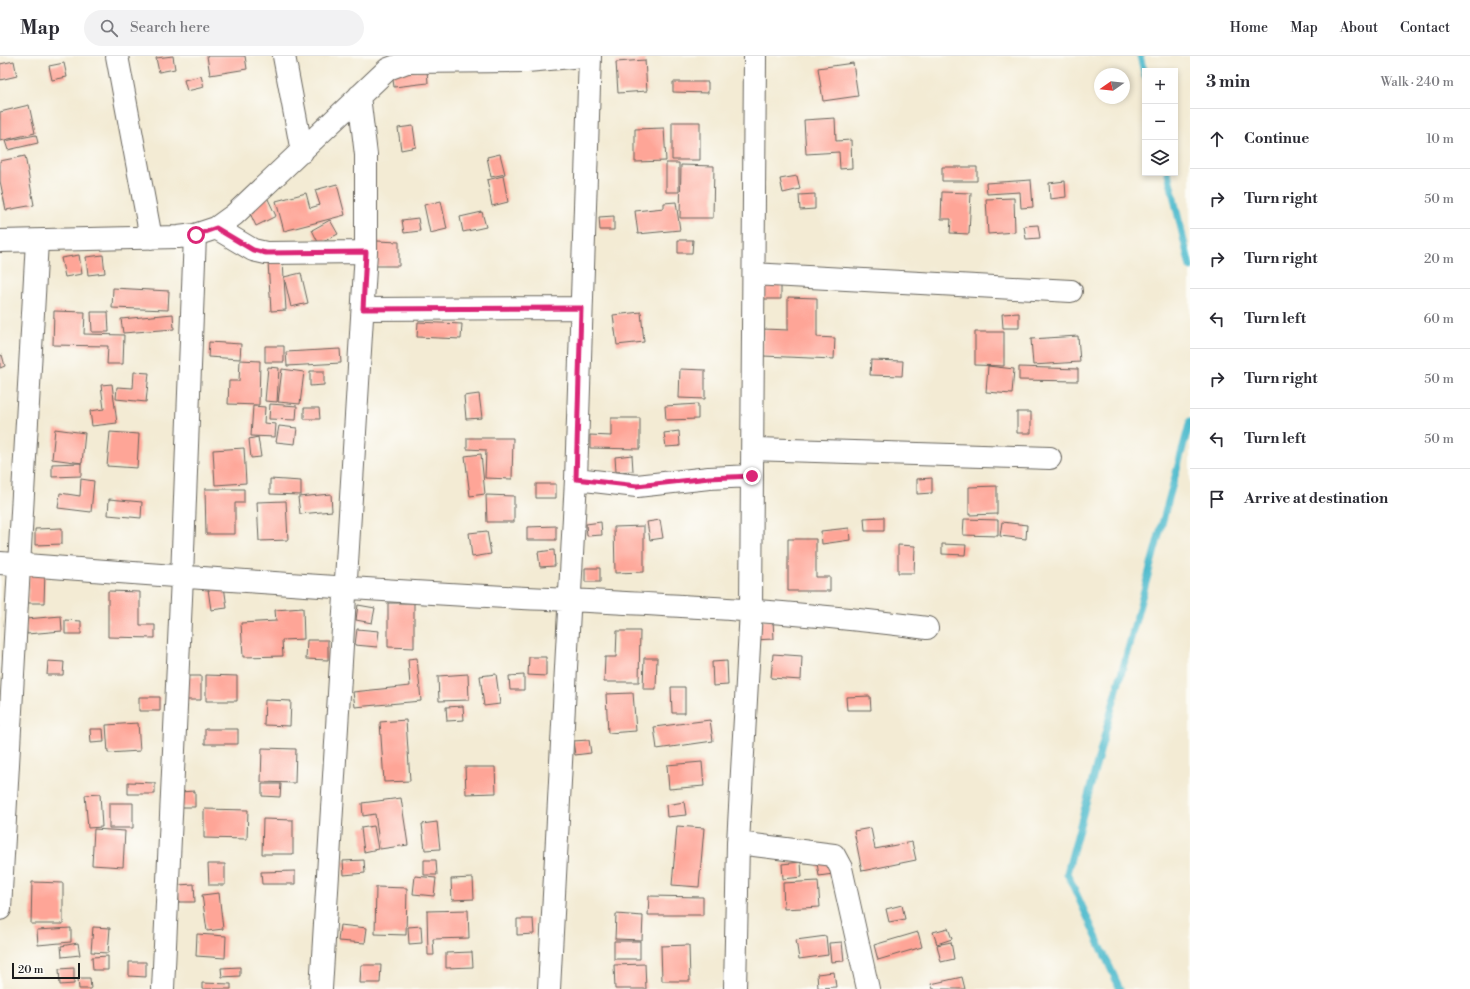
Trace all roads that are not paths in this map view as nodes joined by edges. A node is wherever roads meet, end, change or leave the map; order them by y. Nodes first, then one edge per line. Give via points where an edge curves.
1 (117, 56) edge
2 (284, 56) edge
3 (583, 56) edge
4 (590, 56) edge
5 (755, 56) edge
6 (431, 59) edge
7 (359, 96) junction
8 (302, 152) junction
9 (216, 228) junction
10 (196, 235) junction
11 (151, 238) junction
12 (0, 241) edge
13 (37, 241) junction
14 (366, 252) junction
15 (754, 274) junction
16 (1070, 290) dead end
17 (581, 308) junction
18 (363, 309) junction
19 (753, 449) junction
20 (1050, 458) dead end
21 (752, 476) junction
22 (576, 479) junction
23 (10, 564) edge
24 (182, 578) junction
25 (346, 588) junction
26 (570, 600) junction
27 (751, 610) junction
28 (927, 628) dead end
29 (738, 843) junction
30 (0, 909) edge
31 (163, 989) edge
32 (321, 989) edge
33 (549, 989) edge
34 (735, 989) edge
35 (868, 989) edge

1 - 11 street
2 - 8 street
3 - 6 street via 527,61
4 - 17 street
5 - 15 street
6 - 7 street via 407,62 388,69
7 - 8 street
7 - 14 street via 366,155
8 - 9 street via 234,215
9 - 10 street
9 - 14 street via 253,250 266,253
10 - 11 street
10 - 24 street
11 - 13 street
12 - 13 street
13 - 23 street
14 - 18 street
15 - 16 street
15 - 19 street
17 - 18 street
17 - 22 street
18 - 25 street
19 - 20 street
19 - 21 street
21 - 22 street via 637,486
21 - 27 street
22 - 26 street
23 - 24 street
23 - 30 street
24 - 25 street
24 - 31 street
25 - 26 street
25 - 32 street
26 - 27 street
26 - 33 street
27 - 28 street via 849,618
27 - 29 street
29 - 34 street
29 - 35 street via 834,855 841,868

